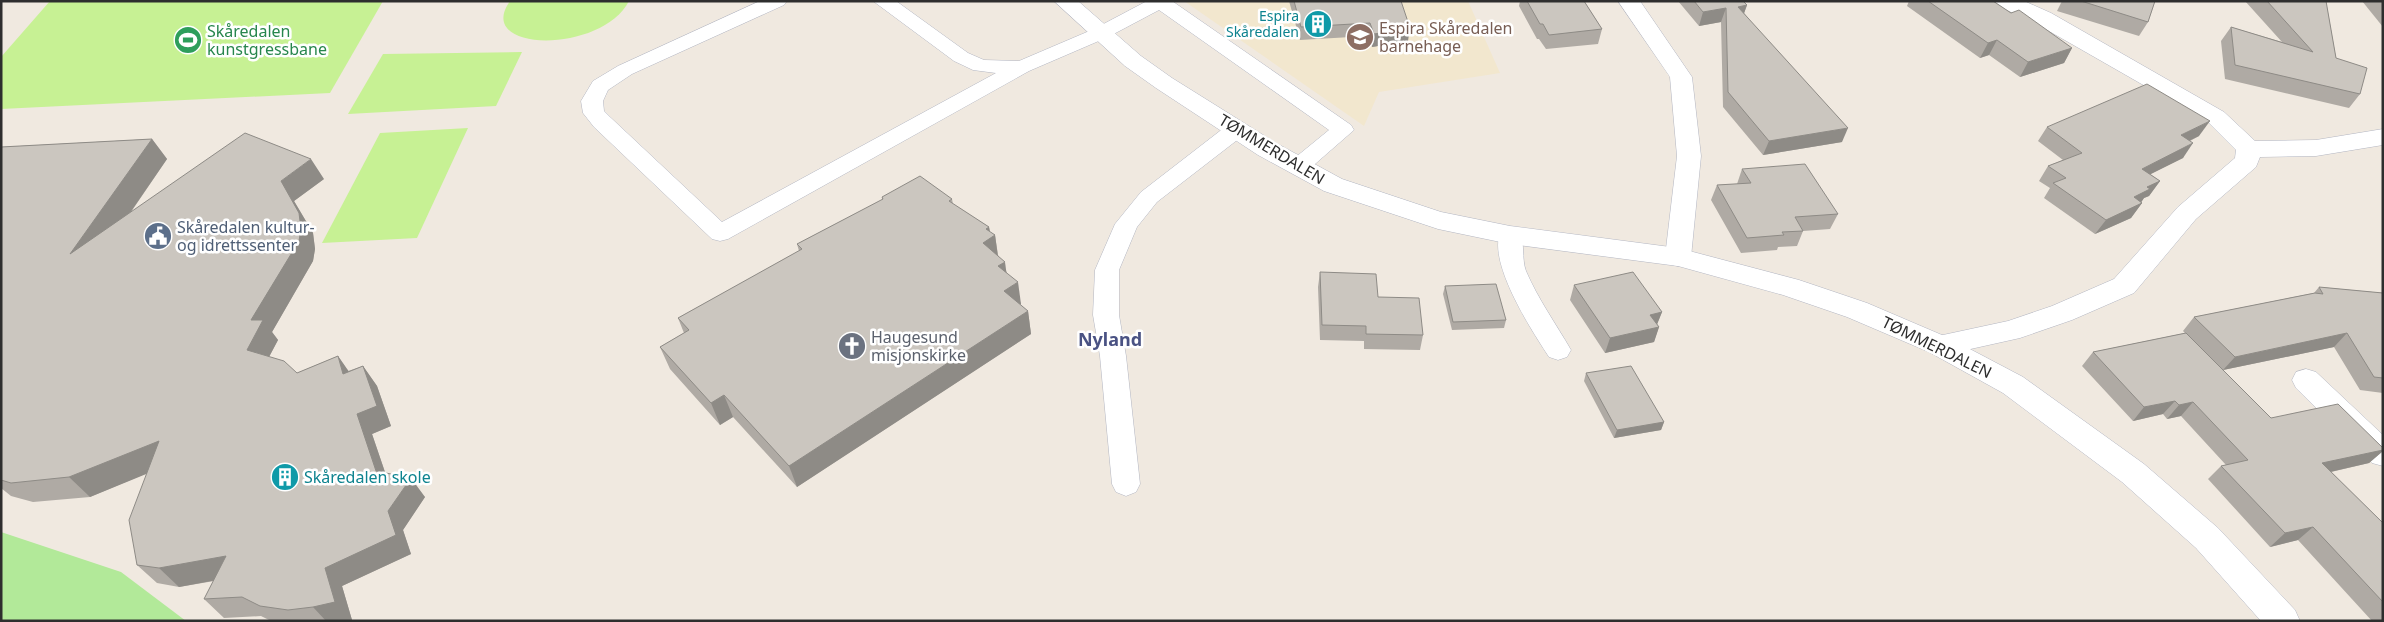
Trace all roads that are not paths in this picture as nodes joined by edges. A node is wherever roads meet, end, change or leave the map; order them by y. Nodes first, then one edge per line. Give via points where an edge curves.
1 (777, 1) edge
2 (883, 1) edge
3 (1065, 1) edge
4 (1628, 1) edge
5 (2006, 1) edge
6 (1102, 33) junction
7 (1022, 66) junction
8 (1237, 129) junction
9 (2383, 137) edge
10 (2248, 150) junction
11 (1299, 166) junction
12 (1510, 235) junction
13 (1678, 257) junction
14 (1939, 345) junction
15 (1558, 350) dead end
16 (2306, 380) dead end
17 (2383, 454) edge
18 (1126, 484) dead end
19 (2283, 621) edge

1 - 7 lane via 625,70 600,86 592,101 594,113 602,122 720,233
2 - 7 lane via 961,57 980,66
3 - 6 street, TØMMERDALEN
4 - 13 street via 1681,77 1689,156
5 - 10 street via 2043,18 2216,117
6 - 7 lane
6 - 8 street, TØMMERDALEN via 1133,61
6 - 11 lane via 1160,2 1343,130
8 - 11 street, TØMMERDALEN
8 - 18 lane via 1149,197 1127,224 1108,270 1106,315 1114,356
9 - 10 street via 2296,150
10 - 14 street via 2247,161 2187,213 2124,286 2010,331
11 - 12 street, TØMMERDALEN via 1334,185 1438,220
12 - 13 street, TØMMERDALEN
12 - 15 lane via 1513,269 1540,323
13 - 14 street, TØMMERDALEN via 1789,287 1857,310
14 - 19 street, TØMMERDALEN via 2013,385 2133,473 2207,538
16 - 17 street

